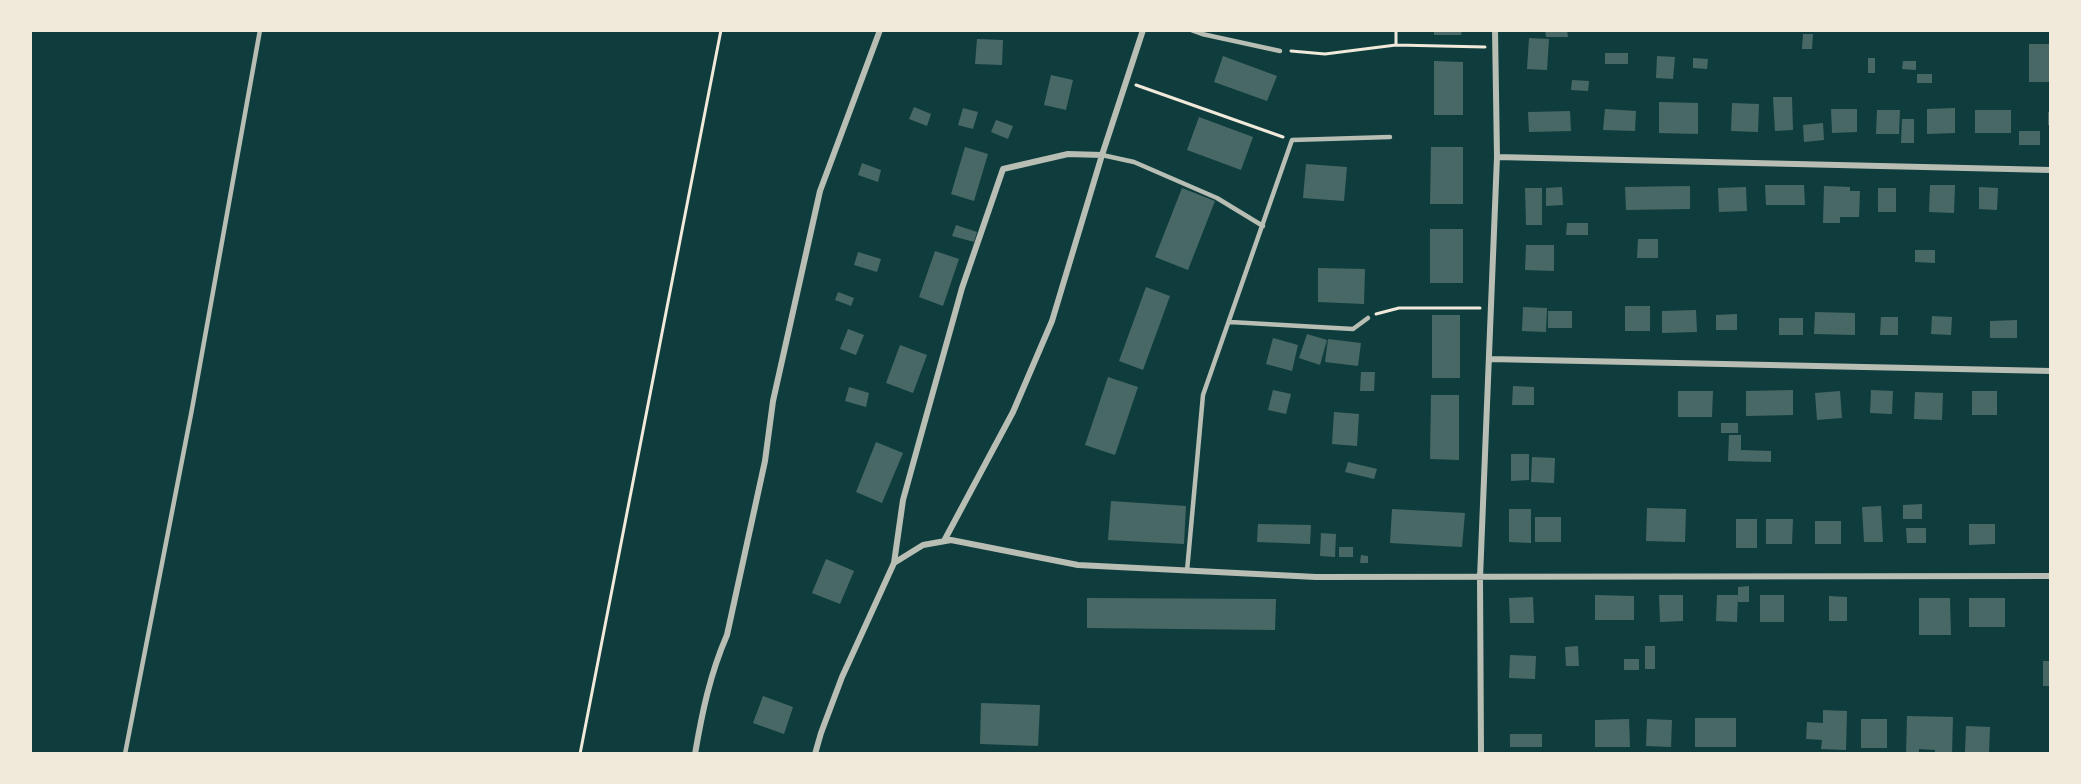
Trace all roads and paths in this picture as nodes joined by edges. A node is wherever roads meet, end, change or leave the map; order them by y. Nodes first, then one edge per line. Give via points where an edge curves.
1 (260, 30) edge
2 (721, 30) edge
3 (880, 30) edge
4 (1143, 30) edge
5 (1191, 30) edge
6 (1396, 30) edge
7 (1495, 30) edge
8 (1396, 45) junction
9 (1496, 47) junction
10 (1280, 51) joint
11 (1126, 82) junction
12 (1390, 138) dead end
13 (1292, 140) junction
14 (1102, 155) junction
15 (1497, 157) junction
16 (2051, 170) edge
17 (1263, 226) junction
18 (1490, 308) junction
19 (1368, 318) joint
20 (1230, 322) junction
21 (1489, 359) junction
22 (2051, 370) edge
23 (944, 541) junction
24 (894, 563) junction
25 (1187, 571) junction
26 (2051, 576) edge
27 (1480, 578) junction
28 (124, 754) edge
29 (580, 754) edge
30 (694, 754) edge
31 (815, 754) edge
32 (1482, 754) edge

1 - 28 lane via 190,420
2 - 29 path
3 - 30 street via 820,191 727,635 706,693
4 - 11 street
5 - 10 lane
6 - 8 path
7 - 9 street
8 - 9 path
8 - 10 path via 1325,54
9 - 15 street
11 - 13 path
11 - 14 street
12 - 13 lane
13 - 17 lane
14 - 17 lane via 1134,162 1217,198
14 - 23 street via 1052,321 1013,412
14 - 24 street via 1068,154 1003,168 962,288 903,500
15 - 16 street
15 - 18 street
17 - 20 lane
18 - 19 path via 1399,308
18 - 21 street
19 - 20 lane via 1353,329
20 - 25 lane via 1203,395
21 - 22 street
21 - 27 street
23 - 24 street via 923,545
23 - 25 street via 1078,565
24 - 31 street via 842,677
25 - 27 street
26 - 27 street
27 - 32 street

